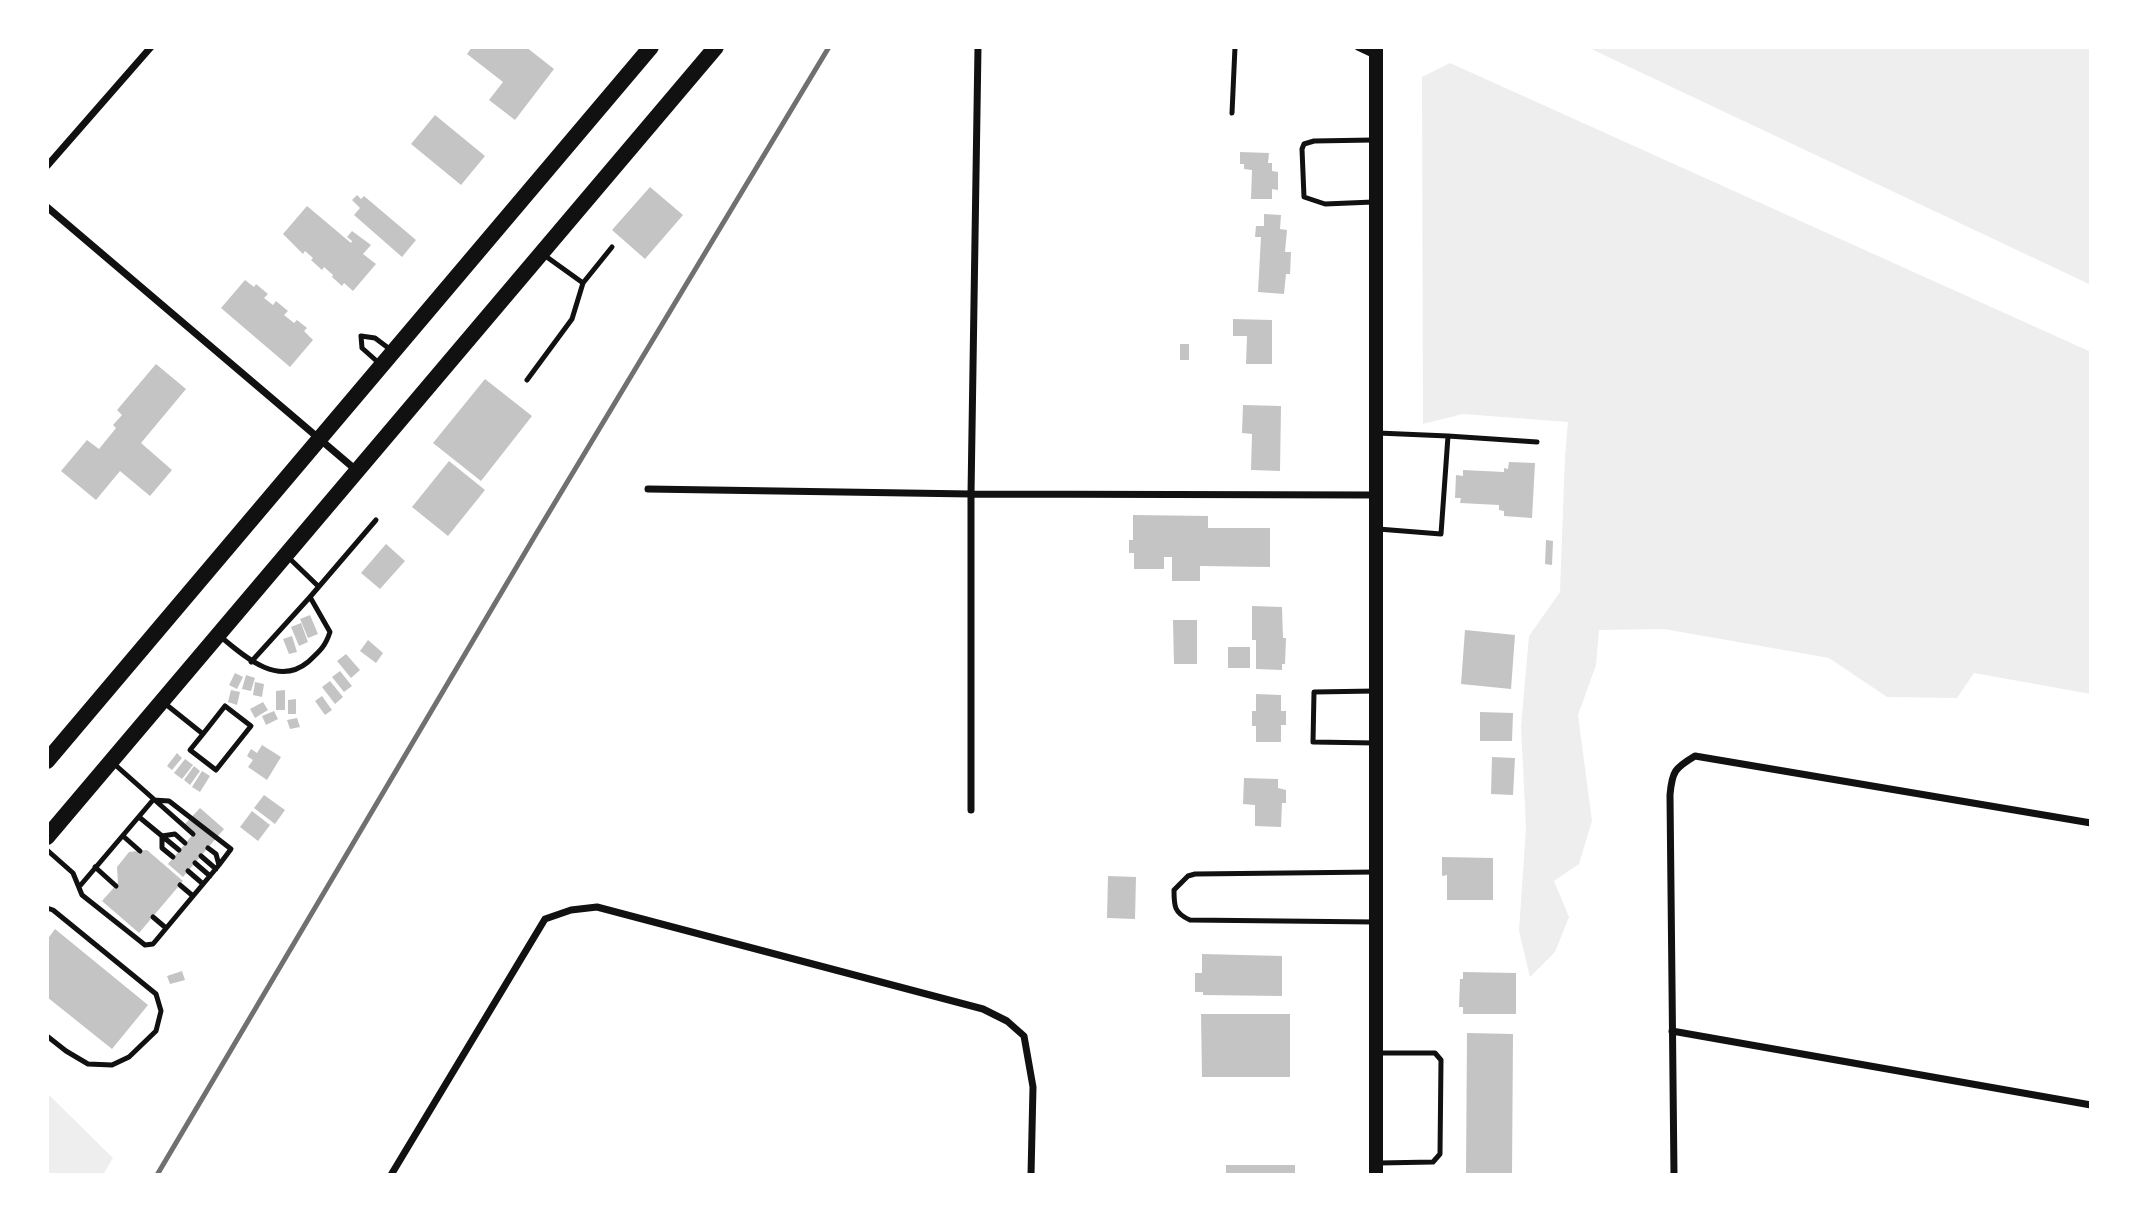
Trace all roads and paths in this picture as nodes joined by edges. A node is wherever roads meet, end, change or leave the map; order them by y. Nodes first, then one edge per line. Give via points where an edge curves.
1 (151, 47) edge
2 (651, 47) edge
3 (716, 47) edge
4 (978, 47) edge
5 (1235, 47) edge
6 (1358, 47) edge
7 (1376, 51) edge
8 (1232, 113) dead end
9 (1376, 140) junction
10 (47, 166) edge
11 (1376, 202) junction
12 (47, 207) edge
13 (612, 247) dead end
14 (542, 253) junction
15 (583, 283) junction
16 (393, 352) junction
17 (382, 366) junction
18 (527, 380) dead end
19 (1375, 433) junction
20 (1448, 436) junction
21 (321, 438) junction
22 (1538, 442) dead end
23 (356, 470) junction
24 (648, 489) dead end
25 (971, 494) junction
26 (1374, 495) junction
27 (376, 520) dead end
28 (1374, 529) junction
29 (285, 555) junction
30 (318, 586) junction
31 (310, 597) junction
32 (219, 635) junction
33 (251, 662) junction
34 (1375, 691) junction
35 (163, 702) junction
36 (203, 734) junction
37 (1375, 743) junction
38 (47, 761) edge
39 (112, 762) junction
40 (153, 800) junction
41 (971, 810) dead end
42 (139, 817) junction
43 (2091, 823) edge
44 (193, 834) dead end
45 (123, 836) junction
46 (162, 836) junction
47 (47, 837) edge
48 (185, 843) dead end
49 (208, 848) dead end
50 (47, 850) edge
51 (179, 850) dead end
52 (140, 851) dead end
53 (201, 856) dead end
54 (173, 858) dead end
55 (195, 863) dead end
56 (96, 867) junction
57 (218, 867) junction
58 (188, 871) dead end
59 (1376, 872) junction
60 (210, 876) junction
61 (203, 884) junction
62 (180, 885) dead end
63 (116, 886) dead end
64 (79, 887) junction
65 (193, 896) junction
66 (47, 908) edge
67 (153, 917) dead end
68 (1376, 922) junction
69 (166, 928) junction
70 (1672, 1031) junction
71 (47, 1036) edge
72 (1376, 1053) junction
73 (2091, 1105) edge
74 (1376, 1169) edge
75 (391, 1175) edge
76 (1031, 1175) edge
77 (1674, 1175) edge

1 - 10 street
2 - 16 highway
3 - 14 highway
4 - 25 street
5 - 8 lane
6 - 7 street
7 - 9 main road
9 - 11 main road
9 - 11 lane via 1314,141 1302,149 1304,197 1325,204
11 - 19 main road
12 - 21 street
13 - 15 lane
14 - 15 lane
14 - 23 highway
15 - 18 lane via 572,319
16 - 17 highway
16 - 17 lane via 375,338 361,336 362,348
17 - 21 highway
19 - 20 lane
19 - 26 main road
20 - 22 lane
20 - 28 lane via 1441,534
21 - 23 street
21 - 38 highway
23 - 29 highway
24 - 25 street
25 - 26 street
25 - 41 street
26 - 28 main road
27 - 30 lane
28 - 34 main road
29 - 30 lane
29 - 32 highway
30 - 31 lane
31 - 33 lane
31 - 33 lane via 330,632 325,647 298,671 277,672
32 - 33 lane
32 - 35 highway
34 - 37 main road
34 - 37 lane via 1314,692 1312,742
35 - 36 lane
35 - 39 highway
36 - 36 lane via 190,750 216,770 251,726 225,706
37 - 59 main road
39 - 40 lane
39 - 47 highway
40 - 42 lane
40 - 44 lane
40 - 57 lane via 169,801 231,849
42 - 45 lane
42 - 46 lane
43 - 70 street via 1695,757 1678,767 1672,777
45 - 52 lane
45 - 56 lane
46 - 48 lane via 175,834
46 - 51 lane
46 - 54 lane via 162,848
49 - 57 lane via 216,854
50 - 64 lane via 73,873
53 - 57 lane
55 - 60 lane
56 - 63 lane
56 - 64 lane
57 - 60 lane
58 - 61 lane
59 - 68 main road
59 - 68 lane via 1195,874 1174,890 1174,908 1190,920
60 - 61 lane
61 - 65 lane
62 - 65 lane
64 - 69 lane via 82,895 145,945 153,944
65 - 69 lane
66 - 71 lane via 156,994 161,1011 156,1031 130,1057 112,1065 88,1064
67 - 69 lane
68 - 72 main road
70 - 73 street
70 - 77 street
72 - 74 main road
72 - 74 lane via 1435,1053 1441,1059 1440,1154 1433,1162
75 - 76 street via 545,919 597,907 983,1009 1007,1021 1024,1036 1033,1087

